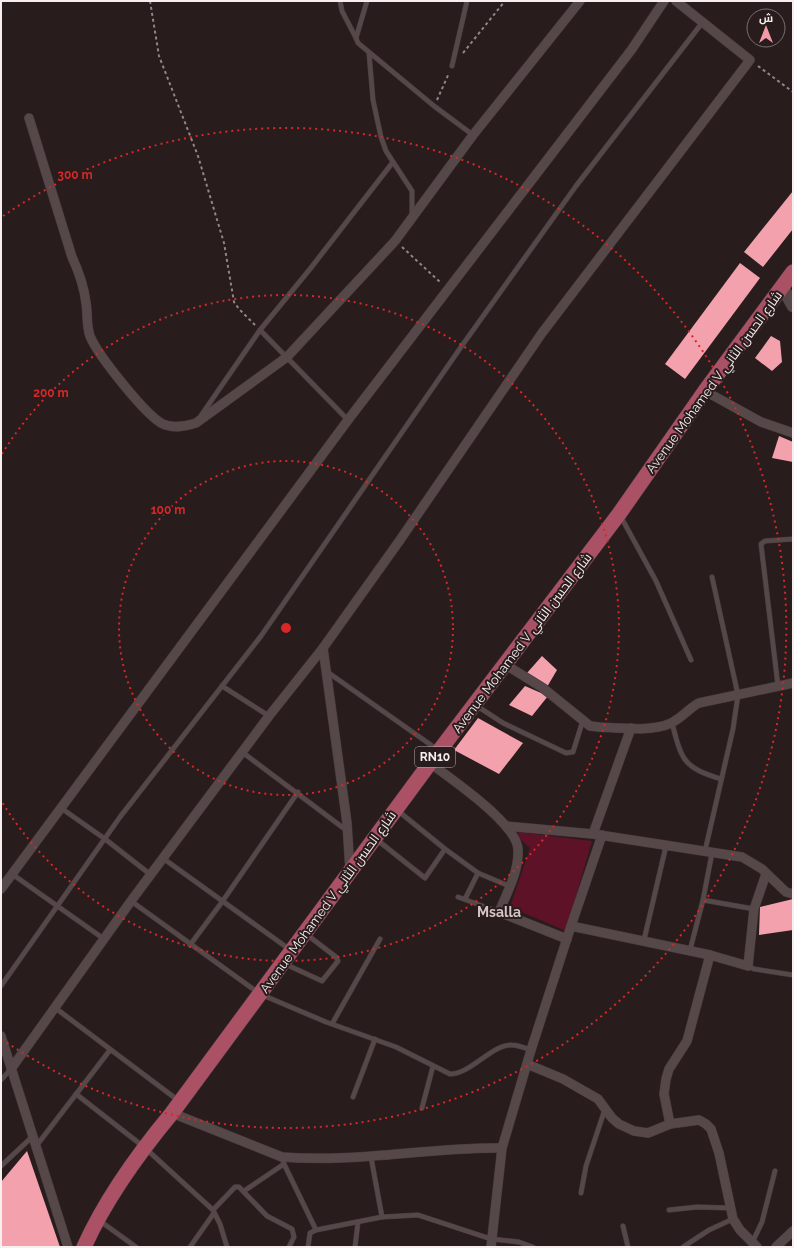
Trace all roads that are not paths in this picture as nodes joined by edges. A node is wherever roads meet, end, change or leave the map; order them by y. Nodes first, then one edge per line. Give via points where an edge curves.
1 (340, 1) edge
2 (367, 1) edge
3 (467, 1) edge
4 (580, 1) edge
5 (664, 1) edge
6 (676, 1) edge
7 (702, 23) junction
8 (356, 38) junction
9 (369, 53) junction
10 (452, 66) road end
11 (29, 118) dead end
12 (473, 135) junction
13 (393, 162) junction
14 (412, 216) junction
15 (793, 272) edge
16 (782, 286) junction
17 (793, 306) edge
18 (260, 330) junction
19 (287, 357) junction
20 (705, 391) junction
21 (348, 420) junction
22 (196, 423) junction
23 (793, 433) edge
24 (619, 514) junction
25 (793, 539) edge
26 (712, 577) dead end
27 (323, 648) junction
28 (691, 660) dead end
29 (506, 665) junction
30 (326, 671) junction
31 (793, 683) edge
32 (222, 686) junction
33 (778, 686) junction
34 (738, 695) junction
35 (476, 705) junction
36 (269, 716) junction
37 (583, 720) junction
38 (672, 723) junction
39 (631, 728) junction
40 (440, 751) junction
41 (242, 752) junction
42 (430, 764) junction
43 (721, 779) junction
44 (298, 792) junction
45 (61, 808) junction
46 (396, 809) junction
47 (506, 826) junction
48 (348, 831) junction
49 (597, 835) junction
50 (375, 837) junction
51 (105, 838) junction
52 (666, 846) junction
53 (445, 849) junction
54 (708, 852) junction
55 (164, 859) junction
56 (350, 872) junction
57 (478, 873) junction
58 (12, 874) junction
59 (766, 874) junction
60 (151, 875) junction
61 (509, 886) junction
62 (1, 889) edge
63 (793, 894) edge
64 (458, 897) dead end
65 (465, 899) junction
66 (703, 900) junction
67 (131, 901) junction
68 (222, 902) junction
69 (57, 905) junction
70 (754, 910) junction
71 (499, 912) junction
72 (571, 926) junction
73 (305, 934) junction
74 (104, 939) junction
75 (380, 939) dead end
76 (567, 939) junction
77 (644, 940) junction
78 (190, 945) junction
79 (690, 950) junction
80 (710, 955) junction
81 (287, 957) junction
82 (748, 966) junction
83 (793, 975) edge
84 (1, 986) edge
85 (260, 994) junction
86 (54, 1008) junction
87 (332, 1024) junction
88 (1, 1036) edge
89 (375, 1039) junction
90 (110, 1050) junction
91 (531, 1050) junction
92 (527, 1064) junction
93 (433, 1066) junction
94 (11, 1069) junction
95 (1, 1080) edge
96 (76, 1094) junction
97 (353, 1097) dead end
98 (175, 1107) junction
99 (422, 1108) dead end
100 (605, 1108) junction
101 (670, 1124) junction
102 (32, 1137) junction
103 (35, 1147) junction
104 (144, 1147) junction
105 (502, 1148) junction
106 (371, 1157) junction
107 (283, 1160) junction
108 (1, 1166) edge
109 (775, 1171) dead end
110 (244, 1191) junction
111 (581, 1193) dead end
112 (731, 1208) junction
113 (669, 1210) dead end
114 (214, 1212) junction
115 (382, 1217) junction
116 (96, 1219) junction
117 (733, 1219) junction
118 (358, 1222) junction
119 (623, 1226) dead end
120 (316, 1230) junction
121 (793, 1232) edge
122 (491, 1243) edge
123 (755, 1245) edge
124 (68, 1247) edge
125 (84, 1247) edge
126 (136, 1247) edge
127 (190, 1247) edge
128 (227, 1247) edge
129 (289, 1247) edge
130 (308, 1247) edge
131 (355, 1247) edge
132 (533, 1247) edge
133 (628, 1247) edge
134 (683, 1247) edge
135 (776, 1247) edge

1 - 8 lane via 342,11
2 - 8 lane
3 - 10 lane
4 - 12 street
5 - 21 street via 632,49
6 - 7 street
7 - 27 street via 750,60 542,333
7 - 32 lane via 576,186 261,636
8 - 9 lane
9 - 12 lane
9 - 13 lane via 375,113 386,152
11 - 22 street via 72,257 81,276 90,337 107,363 153,416 164,424 181,427
12 - 14 street
13 - 14 lane via 412,191
13 - 18 lane
14 - 19 street via 395,240
15 - 16 main road, Avenue Mohamed V شارع الحسن الثاني / RN10
16 - 17 street
16 - 20 main road, Avenue Mohamed V شارع الحسن الثاني / RN10
18 - 19 lane
18 - 22 lane
19 - 21 lane
19 - 22 street
20 - 23 street via 761,422
20 - 24 main road, Avenue Mohamed V شارع الحسن الثاني / RN10
21 - 45 street
24 - 28 lane via 656,581
24 - 29 main road, Avenue Mohamed V شارع الحسن الثاني / RN10
25 - 33 lane via 765,541 761,544
26 - 34 lane
27 - 30 street
27 - 36 street
29 - 35 main road, Avenue Mohamed V شارع الحسن الثاني / RN10
29 - 37 street via 543,688
30 - 40 lane
30 - 48 street
31 - 33 street
32 - 36 lane
32 - 51 lane
33 - 34 street
34 - 38 street via 694,706
34 - 43 lane
35 - 37 lane via 503,723 566,753 573,752
35 - 40 main road, Avenue Mohamed V شارع الحسن الثاني / RN10
36 - 41 street
37 - 39 street via 590,726
38 - 39 street
38 - 43 lane via 679,752 686,763 700,772
39 - 49 street
40 - 42 main road, Avenue Mohamed V شارع الحسن الثاني / RN10
41 - 44 lane
41 - 55 street
42 - 46 main road, Avenue Mohamed V شارع الحسن الثاني / RN10
42 - 47 street via 474,796
43 - 54 lane
44 - 48 lane
44 - 68 lane
45 - 51 lane
45 - 58 street
46 - 50 main road, Avenue Mohamed V شارع الحسن الثاني / RN10
46 - 53 lane
47 - 49 street
47 - 61 street via 518,848 517,865
48 - 56 street
49 - 52 street
49 - 72 street
50 - 53 lane via 425,878
50 - 56 main road, Avenue Mohamed V شارع الحسن الثاني / RN10
51 - 60 lane
51 - 69 lane
52 - 54 street
52 - 77 lane
53 - 57 lane
54 - 59 street via 742,857
54 - 66 lane
55 - 60 street
55 - 68 lane
56 - 73 main road, Avenue Mohamed V شارع الحسن الثاني / RN10
57 - 61 lane
57 - 65 lane
58 - 62 street
58 - 69 lane
59 - 63 street via 786,892
59 - 70 street
60 - 67 street
61 - 71 street
64 - 65 lane
65 - 71 lane
66 - 70 lane
66 - 79 lane
67 - 74 street
67 - 78 lane
68 - 78 lane
68 - 81 lane
69 - 74 lane
69 - 84 lane
70 - 82 street
71 - 76 street
72 - 76 street
72 - 77 street
73 - 81 main road, Avenue Mohamed V شارع الحسن الثاني / RN10
73 - 81 lane via 338,961 322,981
74 - 86 street
75 - 87 lane
76 - 91 street
77 - 79 street
78 - 85 lane
79 - 80 street
80 - 82 street
80 - 101 street via 687,1041 669,1069 666,1079 664,1094
81 - 85 main road, Avenue Mohamed V شارع الحسن الثاني / RN10
82 - 83 lane
85 - 87 lane
85 - 98 main road, Avenue Mohamed V شارع الحسن الثاني / RN10
86 - 90 lane
86 - 94 street
87 - 89 lane
88 - 94 street
89 - 93 lane
89 - 97 lane
90 - 96 lane
90 - 98 lane
91 - 92 street
91 - 93 lane via 516,1045 506,1046 454,1074
92 - 100 street via 592,1095
92 - 105 street
93 - 99 lane
94 - 95 lane
94 - 102 street
96 - 103 lane
96 - 104 lane
98 - 104 main road, Avenue Mohamed V شارع الحسن الثاني / RN10
98 - 107 street
100 - 101 street via 619,1124 634,1131 648,1133
100 - 111 lane via 586,1166
101 - 112 street via 699,1120 711,1128
102 - 103 street
102 - 108 lane
103 - 124 street
104 - 114 lane
104 - 116 main road, Avenue Mohamed V شارع الحسن الثاني / RN10
105 - 106 street
105 - 122 street
106 - 107 street
106 - 115 lane
107 - 110 lane
107 - 120 lane
109 - 123 lane
110 - 114 lane via 235,1187
110 - 129 lane via 267,1216 294,1231
112 - 113 lane via 697,1207
112 - 117 street
114 - 127 lane
114 - 128 lane
115 - 118 lane
115 - 122 lane via 418,1215
116 - 125 main road, Avenue Mohamed V شارع الحسن الثاني / RN10
116 - 126 lane
117 - 123 street
117 - 134 lane via 708,1230
118 - 120 lane
118 - 131 lane
119 - 133 lane
120 - 130 lane via 310,1233
121 - 135 street
122 - 132 lane via 519,1242

